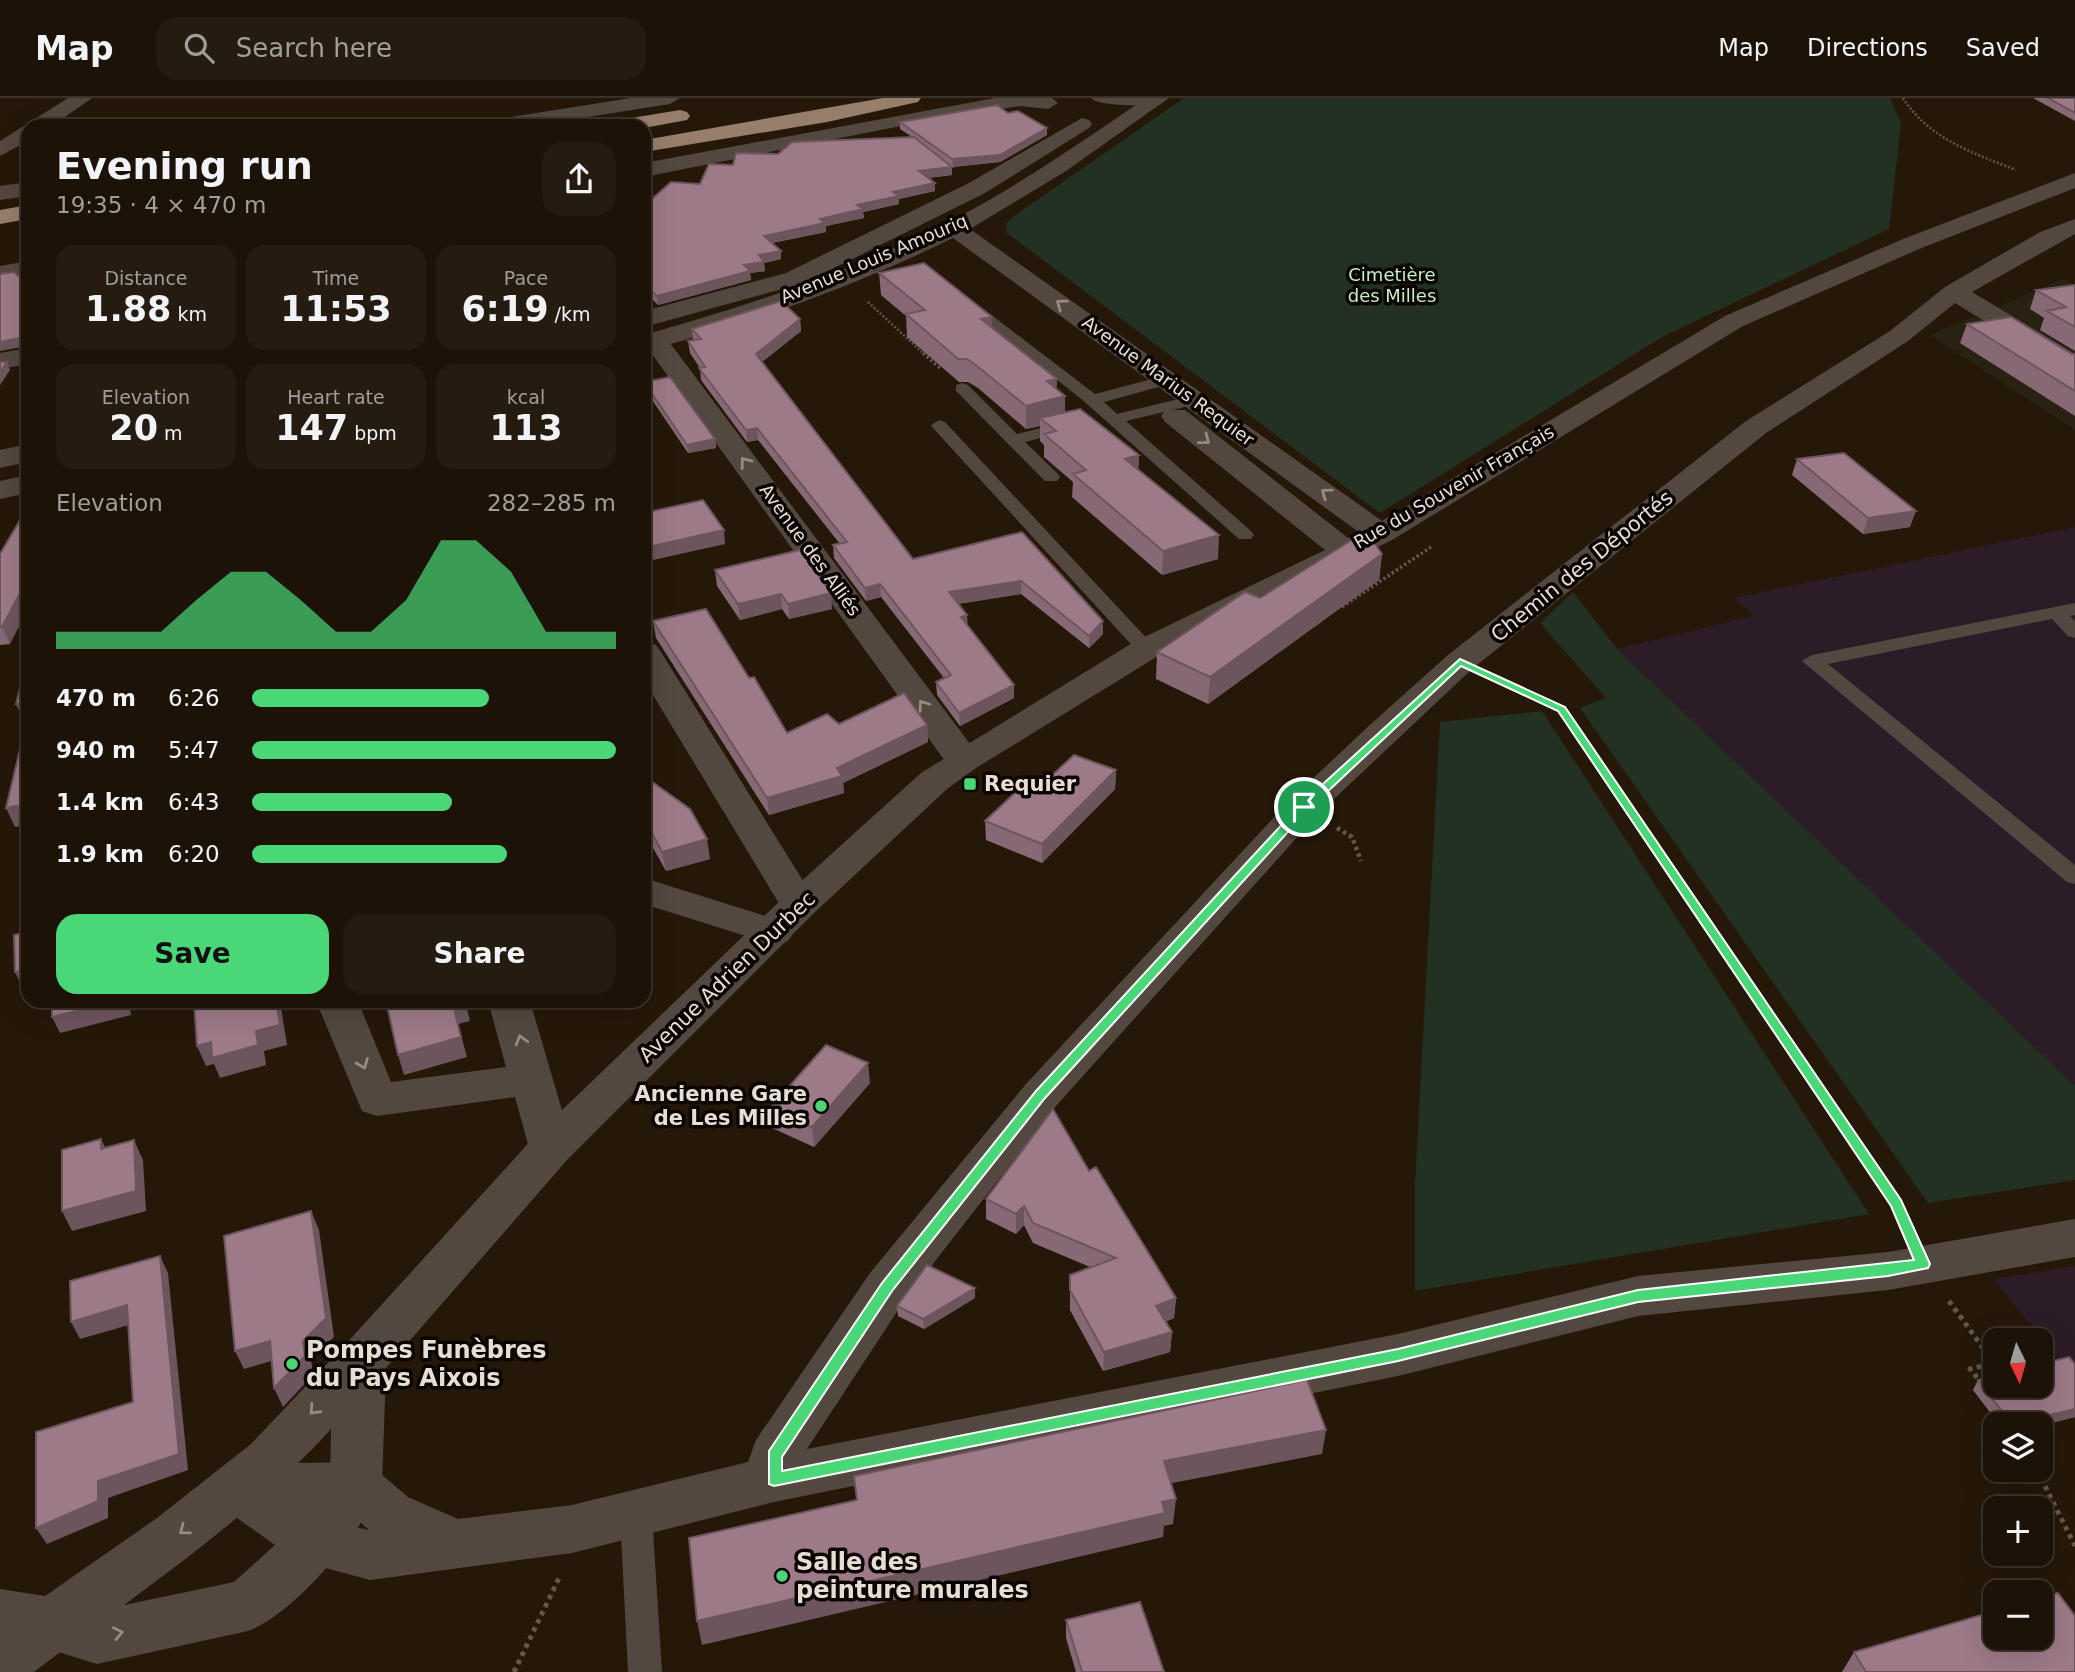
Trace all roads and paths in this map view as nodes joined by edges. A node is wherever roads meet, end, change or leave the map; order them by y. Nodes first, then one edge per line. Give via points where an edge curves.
1 (82, 98) edge
2 (670, 98) edge
3 (858, 98) edge
4 (911, 98) edge
5 (1101, 98) edge
6 (1903, 98) edge
7 (1158, 99) edge
8 (1058, 100) edge
9 (700, 112) dead end
10 (49, 119) edge
11 (536, 119) edge
12 (651, 120) edge
13 (1082, 124) junction
14 (1116, 127) junction
15 (21, 136) edge
16 (651, 136) edge
17 (651, 145) edge
18 (0, 150) edge
19 (655, 169) edge
20 (2065, 183) edge
21 (21, 190) edge
22 (0, 193) edge
23 (21, 215) edge
24 (0, 219) edge
25 (2075, 226) edge
26 (21, 231) edge
27 (944, 233) junction
28 (0, 234) edge
29 (21, 269) edge
30 (0, 273) edge
31 (957, 292) edge
32 (1954, 292) junction
33 (876, 294) dead end
34 (651, 333) edge
35 (651, 333) edge
36 (651, 338) edge
37 (21, 357) edge
38 (0, 361) edge
39 (2075, 365) edge
40 (1167, 380) junction
41 (962, 388) joint
42 (1140, 388) junction
43 (1092, 400) junction
44 (1195, 400) junction
45 (1166, 408) junction
46 (1113, 418) junction
47 (939, 425) dead end
48 (1013, 440) junction
49 (21, 454) edge
50 (0, 459) edge
51 (1051, 477) dead end
52 (21, 486) edge
53 (0, 490) edge
54 (1381, 534) junction
55 (1245, 536) dead end
56 (1435, 545) dead end
57 (1344, 550) junction
58 (1342, 607) edge
59 (2066, 611) edge
60 (2075, 632) edge
61 (1146, 649) junction
62 (1460, 662) junction
63 (651, 665) edge
64 (963, 760) junction
65 (2075, 877) edge
66 (651, 892) edge
67 (786, 918) junction
68 (340, 1008) edge
69 (511, 1008) edge
70 (532, 1079) junction
71 (551, 1148) junction
72 (2075, 1238) edge
73 (1923, 1264) junction
74 (1983, 1348) edge
75 (362, 1361) junction
76 (1983, 1366) edge
77 (1983, 1384) edge
78 (774, 1479) junction
79 (2043, 1482) edge
80 (356, 1486) junction
81 (238, 1488) junction
82 (636, 1514) junction
83 (588, 1525) junction
84 (451, 1542) junction
85 (315, 1543) junction
86 (2075, 1546) edge
87 (26, 1620) edge
88 (0, 1664) edge
89 (514, 1672) edge
90 (645, 1672) edge

1 - 10 street
2 - 11 street
3 - 16 highway
4 - 17 highway
5 - 7 street
6 - 20 path via 1913,117 1944,140
7 - 14 street, Avenue Louis Amouriq
8 - 13 street
8 - 19 street via 1020,100 911,118
9 - 12 highway
13 - 14 street
13 - 34 street via 977,188 795,278
14 - 27 street, Avenue Louis Amouriq via 1013,195
15 - 18 street
20 - 54 street, Rue du Souvenir Français via 1734,321
21 - 22 street
23 - 24 highway
25 - 32 street, Chemin des Déportés
26 - 28 highway
27 - 35 street, Avenue Louis Amouriq via 801,292
40 -> 27 street, Avenue Marius Requier
27 - 42 street, Avenue Marius Requier
29 - 30 street
31 - 43 lane
32 - 39 street
32 - 62 street, Chemin des Déportés via 1899,336 1756,426
33 - 41 path via 864,298
64 -> 36 street, Avenue des Alliés
37 - 38 street
40 - 42 lane
40 - 44 street, Avenue Marius Requier
41 - 48 lane
42 - 43 lane
42 - 45 street, Avenue Marius Requier
43 - 46 lane
44 - 45 lane
54 -> 44 street, Avenue Marius Requier
45 - 46 lane
45 -> 57 street, Avenue Marius Requier
46 - 48 lane
46 - 55 lane
47 - 61 lane
48 - 51 lane
49 - 50 street
52 - 53 street
54 - 57 street, Rue du Souvenir Français
56 - 58 path
57 - 61 street, Rue du Souvenir Français
59 - 60 lane
59 - 65 lane via 1812,661
61 - 64 street, Rue du Souvenir Français
62 - 73 path via 1562,709 1897,1203
62 - 78 street, Chemin des Déportés via 1304,807 1041,1095 887,1287 774,1456
63 - 67 street
64 - 67 street, Avenue Adrien Durbec via 934,781
66 - 67 street
67 - 71 street, Avenue Adrien Durbec
68 -> 70 street via 377,1100
70 -> 69 street
70 - 71 street
71 - 75 street, Avenue Adrien Durbec
72 - 73 street
73 - 74 path
73 - 78 street via 1638,1296 1398,1355
75 - 80 street
75 -> 81 street, Avenue Adrien Durbec
76 - 77 path via 1970,1370
78 - 82 street
79 - 86 path
80 - 81 street
80 - 84 street via 389,1514
80 - 85 street
81 - 85 street
81 -> 87 street, Avenue Adrien Durbec
82 - 83 street
82 - 90 lane
83 - 84 street
83 - 89 path
84 - 85 street via 370,1555
87 -> 85 street via 97,1637 248,1605
87 - 88 street, Avenue Adrien Durbec

